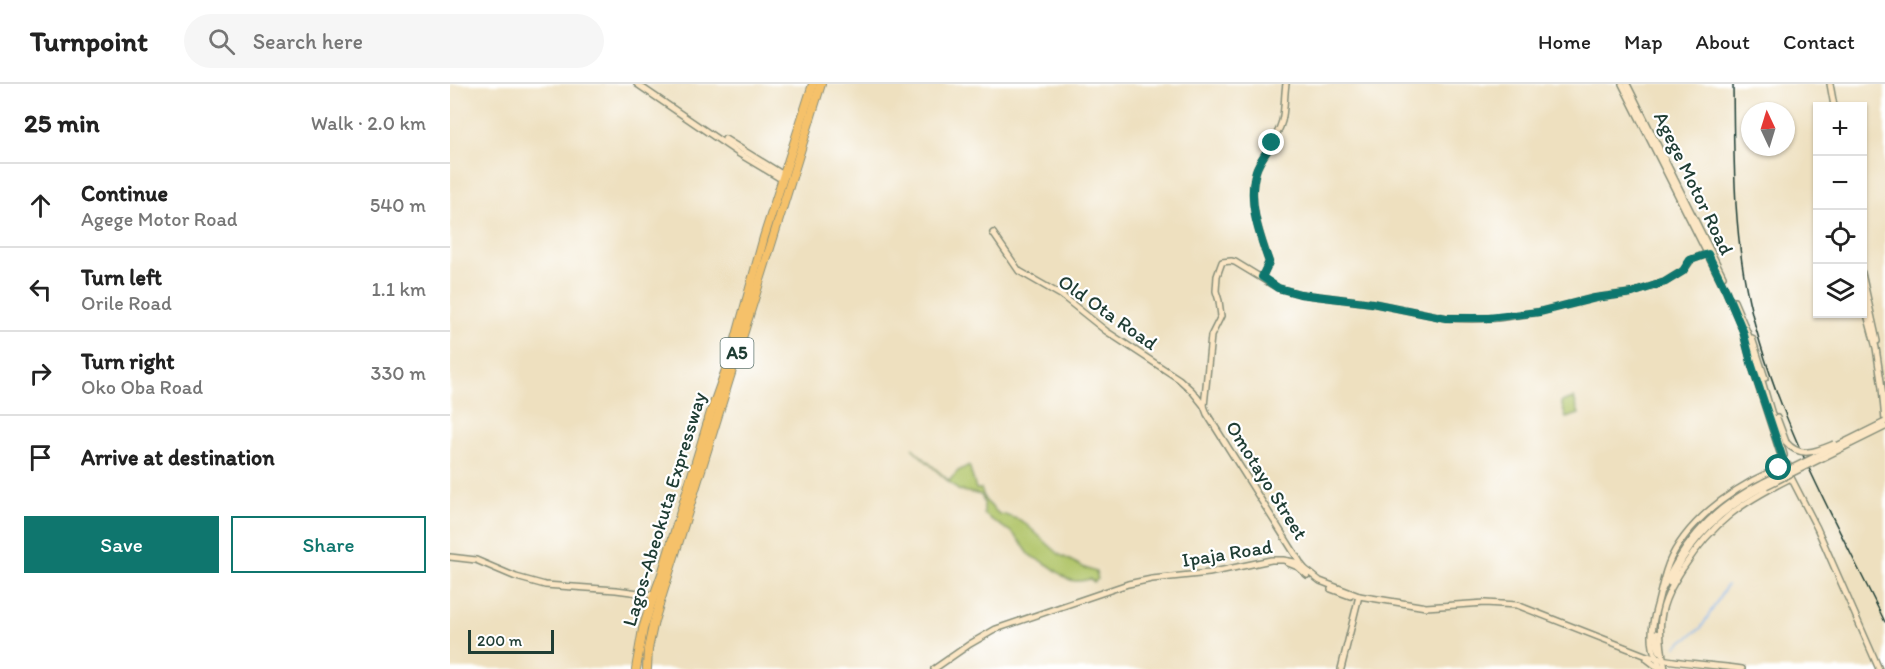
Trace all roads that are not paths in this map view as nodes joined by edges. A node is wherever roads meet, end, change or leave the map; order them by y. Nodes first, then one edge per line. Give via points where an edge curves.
1 (637, 84) edge
2 (642, 84) edge
3 (813, 84) edge
4 (821, 84) edge
5 (1286, 84) edge
6 (1622, 84) edge
7 (1627, 84) edge
8 (1831, 84) edge
9 (1834, 102) edge
10 (784, 178) junction
11 (993, 233) dead end
12 (1709, 253) junction
13 (1262, 277) junction
14 (1867, 293) edge
15 (1867, 311) edge
16 (1745, 324) junction
17 (735, 351) junction
18 (1885, 381) edge
19 (1204, 406) junction
20 (1207, 414) joint
21 (1885, 419) edge
22 (1885, 427) edge
23 (1848, 441) junction
24 (1786, 465) junction
25 (1774, 470) junction
26 (1791, 478) junction
27 (1765, 484) junction
28 (1780, 484) junction
29 (1803, 500) junction
30 (450, 557) edge
31 (1299, 565) junction
32 (654, 595) junction
33 (1359, 597) junction
34 (1658, 599) junction
35 (1666, 599) junction
36 (1501, 604) junction
37 (650, 620) junction
38 (985, 636) junction
39 (1661, 644) junction
40 (1653, 647) junction
41 (1636, 652) junction
42 (1647, 659) junction
43 (1664, 659) junction
44 (1681, 661) junction
45 (636, 669) edge
46 (647, 669) edge
47 (934, 669) edge
48 (939, 669) edge
49 (1341, 669) edge
50 (1663, 669) edge
51 (1742, 669) edge
52 (1879, 669) edge

1 - 10 main road via 738,153
2 - 10 main road
3 - 10 highway, Lagos-Abeokuta Expressway / A5
4 - 17 highway, Lagos-Abeokuta Expressway / A5
5 - 13 main road via 1282,122 1255,180 1255,219 1269,262
6 - 12 main road, Agege Motor Road
7 - 12 main road, Agege Motor Road
8 - 9 main road
10 - 17 highway, Lagos-Abeokuta Expressway / A5 via 764,237
11 - 19 main road, Old Ota Road via 1019,271 1061,295 1179,379
12 - 13 main road via 1690,260 1683,271 1665,282 1632,293 1489,318 1446,318 1300,294 1278,288
12 - 16 main road, Agege Motor Road
12 - 24 main road, Agege Motor Road via 1743,331
13 - 19 main road via 1235,262 1222,262 1216,291 1221,316 1211,336
14 - 18 main road
15 - 21 main road
16 - 23 main road, bridge via 1786,442 1798,452 1808,453
16 - 24 main road, Agege Motor Road
17 - 32 highway, Lagos-Abeokuta Expressway / A5 via 711,412
17 - 37 highway, Lagos-Abeokuta Expressway / A5 via 720,414
19 - 20 main road, Old Ota Road
20 - 31 main road, Omotayo Street
21 - 23 main road, bridge
22 - 27 main road, bridge
23 - 27 main road, bridge
24 - 25 main road
24 - 26 main road, Agege Motor Road
24 - 29 main road, Agege Motor Road
25 - 28 main road via 1782,477
25 - 34 main road via 1728,496 1692,529 1672,556
26 - 28 main road
26 - 29 main road, Agege Motor Road
27 - 34 main road via 1729,502 1698,531 1676,562
27 - 35 main road via 1731,506 1700,535 1678,567
28 - 35 main road via 1739,507 1709,533
29 - 52 main road, Agege Motor Road
30 - 32 main road via 476,560 540,584
31 - 33 main road, Ipaja Road via 1320,581
31 - 38 main road, Ipaja Road via 1271,560 1203,574 1134,582 1015,621
32 - 37 highway, Lagos-Abeokuta Expressway / A5
33 - 36 main road, Ipaja Road via 1426,607
33 - 49 main road
34 - 40 main road
34 - 43 main road via 1657,645
35 - 39 main road
36 - 41 main road, Ipaja Road via 1524,607
36 - 42 main road, Ipaja Road
37 - 45 highway, Lagos-Abeokuta Expressway / A5 via 643,629
37 - 46 highway, Lagos-Abeokuta Expressway / A5
38 - 47 main road, Ipaja Road
38 - 48 main road, Ipaja Road
39 - 43 main road
39 - 44 main road
40 - 41 main road via 1646,653
40 - 43 main road
41 - 43 main road, Ipaja Road
42 - 43 main road, Ipaja Road
42 - 50 main road
43 - 44 main road, Ipaja Road
43 - 50 main road
43 - 50 main road
44 - 51 main road, Ipaja Road

